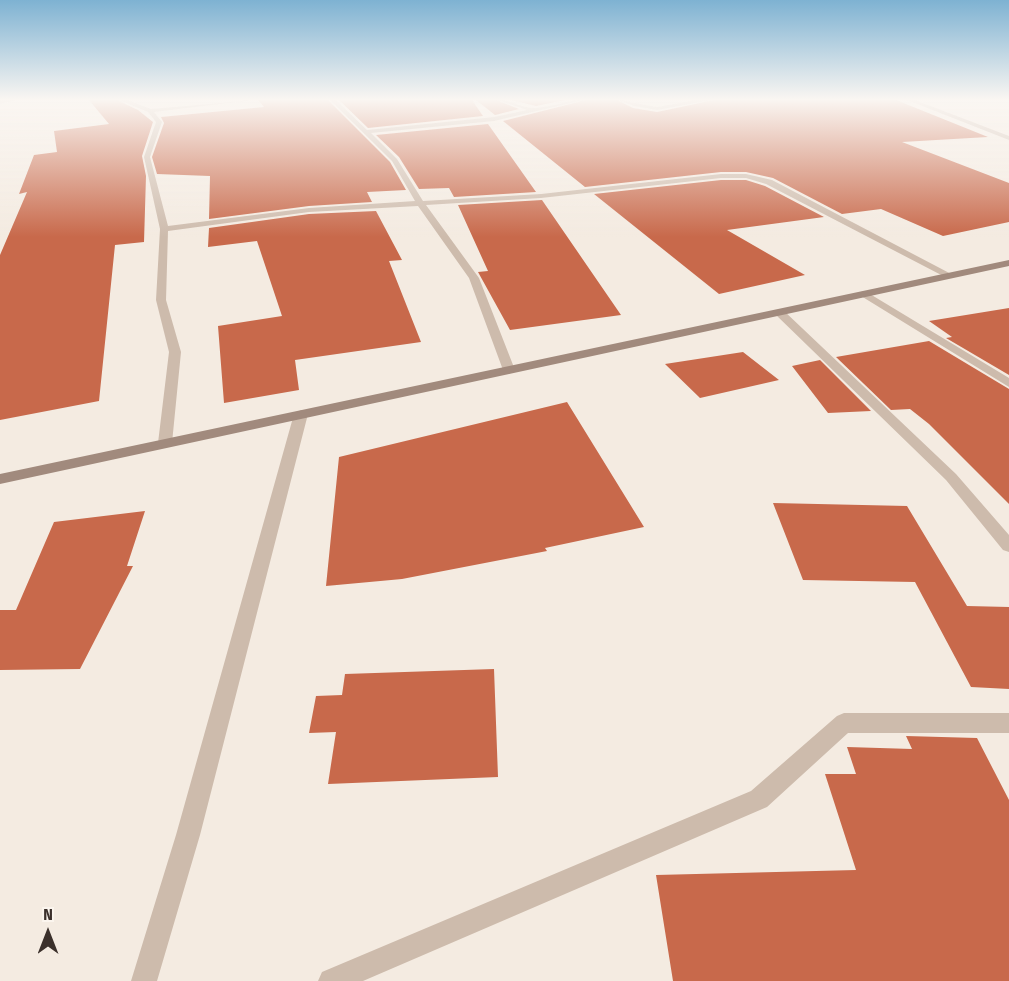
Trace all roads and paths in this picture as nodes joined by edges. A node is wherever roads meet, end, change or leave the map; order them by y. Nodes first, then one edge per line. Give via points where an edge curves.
1 (151, 146) edge
2 (379, 146) edge
3 (420, 204) junction
4 (164, 229) junction
5 (1009, 263) edge
6 (950, 276) junction
7 (866, 294) junction
8 (779, 312) junction
9 (509, 370) junction
10 (1009, 383) edge
11 (300, 414) junction
12 (165, 443) junction
13 (0, 480) edge
14 (1009, 546) edge
15 (1009, 723) edge
16 (144, 981) edge
17 (331, 981) edge

1 - 4 street via 147,157
2 - 3 street via 394,160
3 - 4 street via 309,210
3 - 6 street via 746,176 769,182
3 - 9 street via 474,278
4 - 12 street via 161,300 175,352
5 - 6 main road
6 - 7 main road
7 - 8 main road
7 - 10 street
8 - 9 main road
8 - 14 street via 951,477
9 - 11 main road
11 - 12 main road
11 - 16 street via 188,835
12 - 13 main road
15 - 17 street via 844,723 759,799

